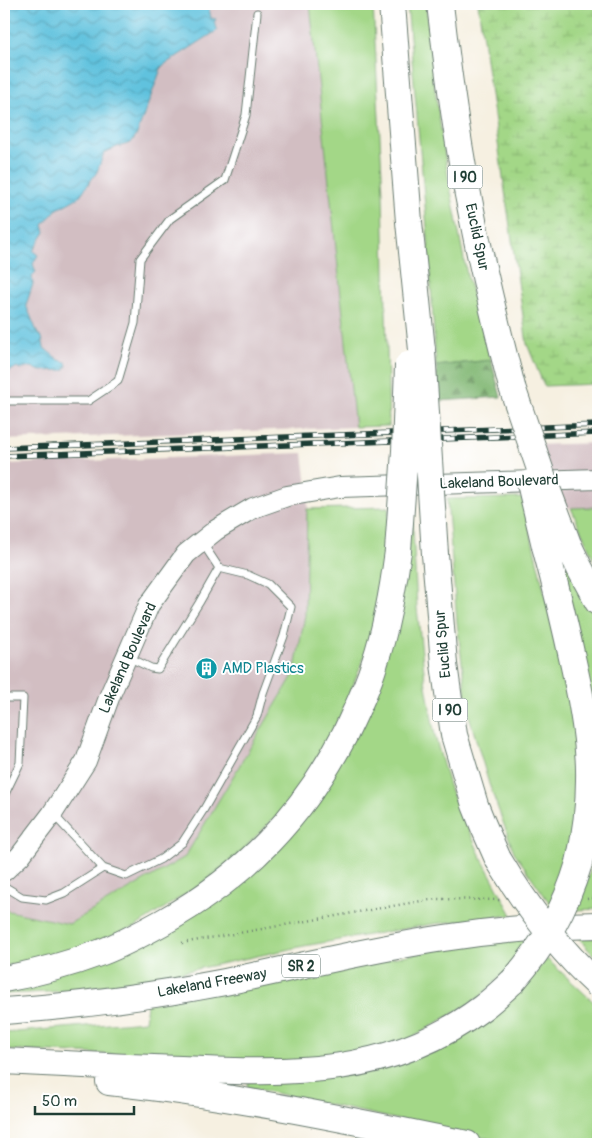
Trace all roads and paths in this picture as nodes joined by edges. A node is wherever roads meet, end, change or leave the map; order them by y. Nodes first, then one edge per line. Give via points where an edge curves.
1 (392, 4) edge
2 (440, 4) edge
3 (257, 13) dead end
4 (415, 351) junction
5 (4, 402) edge
6 (598, 479) edge
7 (202, 541) junction
8 (557, 545) junction
9 (219, 568) junction
10 (598, 602) edge
11 (126, 656) junction
12 (4, 698) edge
13 (4, 796) edge
14 (52, 814) junction
15 (103, 868) junction
16 (5, 872) edge
17 (598, 897) edge
18 (581, 899) dead end
19 (502, 900) dead end
20 (598, 925) edge
21 (182, 943) dead end
22 (4, 979) edge
23 (598, 985) edge
24 (4, 1011) edge
25 (4, 1061) edge
26 (4, 1072) edge
27 (467, 1144) edge

1 - 4 highway, I 90 via 409,222
2 - 8 highway, Euclid Spur / I 90, bridge via 468,199 512,387 520,447
3 - 5 lane via 246,115 226,180 170,219 140,259 135,323 118,381 88,401
4 - 22 highway, bridge via 398,551 382,639 354,716 316,784 287,822 246,865 177,914 104,952
4 - 23 highway, Euclid Spur / I 90, bridge via 454,735 475,805 498,859 546,930
6 - 7 street, Lakeland Boulevard via 340,487 287,496 253,508
7 - 9 lane
7 - 11 street, Lakeland Boulevard via 186,554 149,605
8 - 10 highway via 579,568
8 - 25 highway, bridge via 586,734 589,780 584,845 568,896 550,931 513,981 482,1008 428,1041 385,1057 346,1066 237,1072
9 - 11 lane via 158,669
9 - 15 lane via 268,584 291,607 257,716 182,843 161,859 126,876
11 - 14 street, Lakeland Boulevard via 86,761
12 - 13 lane via 23,698 20,763
14 - 15 lane
14 - 16 street, Lakeland Boulevard
15 - 16 lane via 64,893 46,900 22,897
17 - 18 path
19 - 21 path via 422,901
20 - 24 highway, Lakeland Freeway / SR 2 via 518,929 444,938 177,990 85,1004
26 - 27 highway via 226,1097

